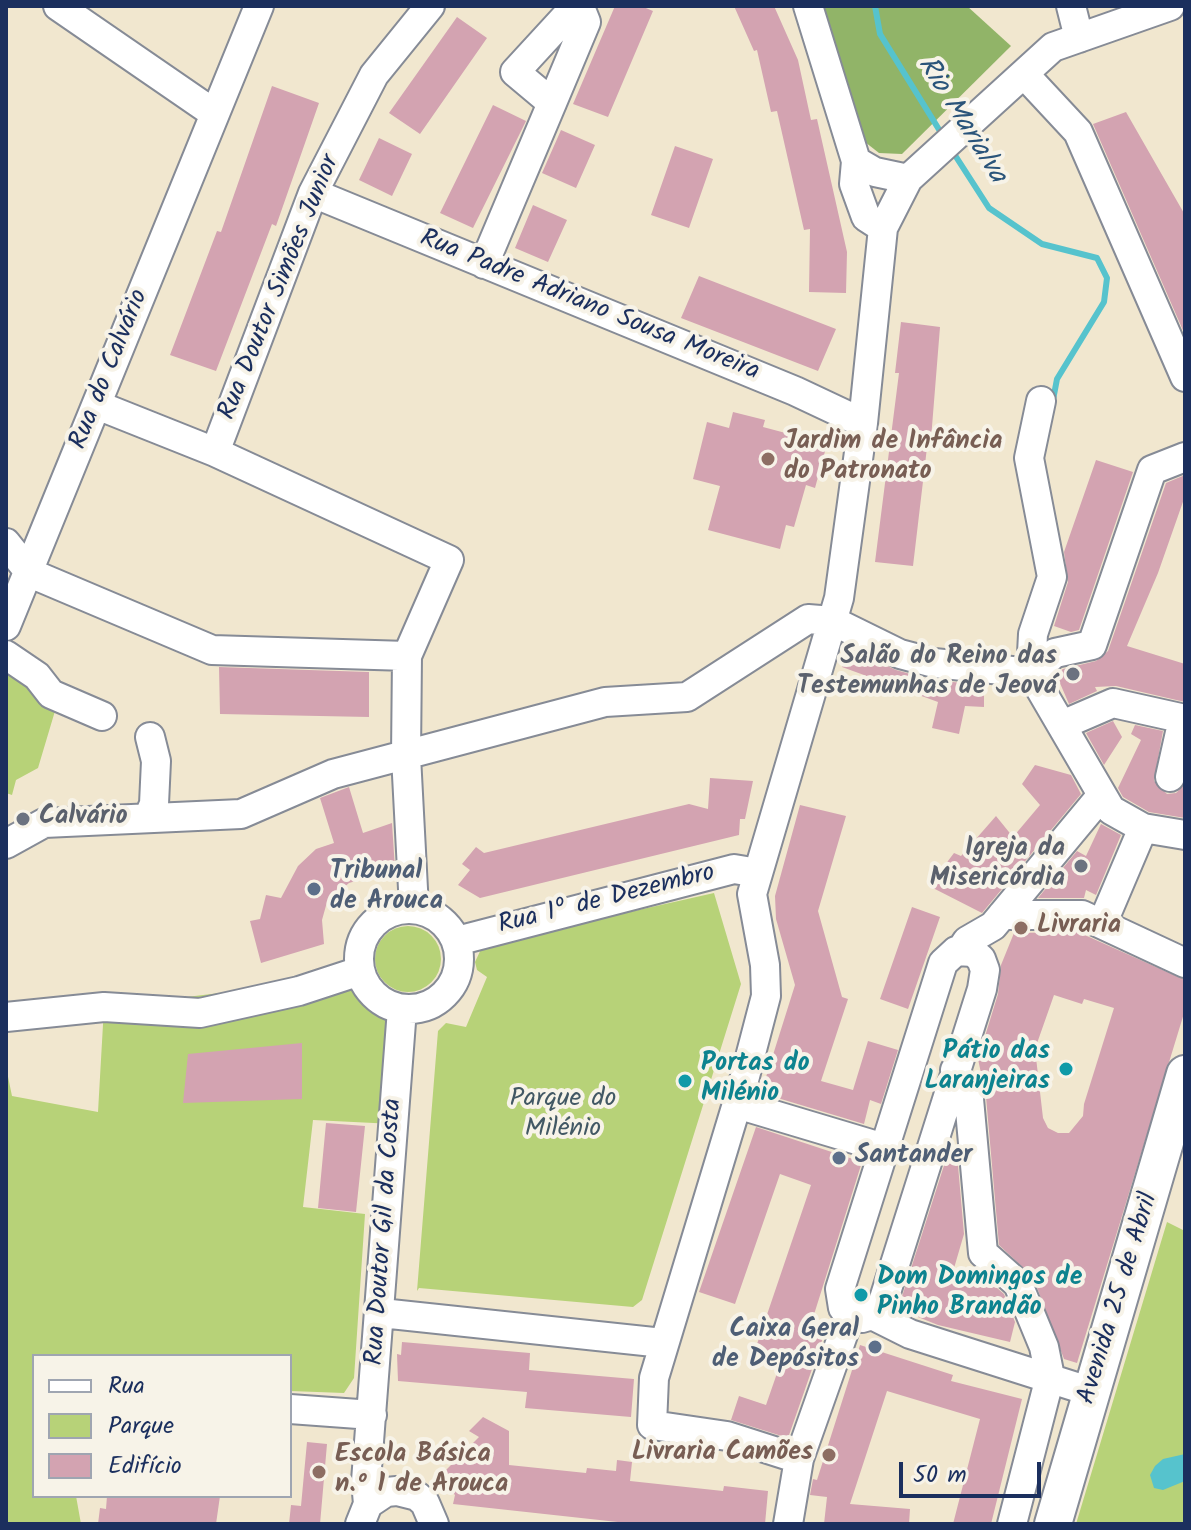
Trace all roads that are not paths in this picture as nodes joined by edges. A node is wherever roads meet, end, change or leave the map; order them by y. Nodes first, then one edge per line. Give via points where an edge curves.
1 (58, 6) edge
2 (259, 6) edge
3 (430, 6) edge
4 (808, 6) edge
5 (1071, 6) edge
6 (1170, 6) edge
7 (1079, 38) junction
8 (1024, 74) junction
9 (552, 103) dead end
10 (215, 114) junction
11 (856, 161) junction
12 (916, 171) junction
13 (313, 193) junction
14 (883, 228) junction
15 (484, 264) junction
16 (1185, 377) edge
17 (1041, 401) dead end
18 (97, 405) junction
19 (863, 423) junction
20 (215, 452) junction
21 (1185, 457) edge
22 (6, 543) edge
23 (30, 573) junction
24 (833, 621) junction
25 (6, 626) edge
26 (6, 655) edge
27 (407, 656) junction
28 (1031, 673) junction
29 (102, 716) dead end
30 (1184, 719) edge
31 (1062, 725) junction
32 (150, 737) dead end
33 (406, 756) junction
34 (1170, 777) dead end
35 (1102, 795) junction
36 (148, 818) junction
37 (1143, 828) junction
38 (1185, 835) edge
39 (6, 844) edge
40 (758, 873) junction
41 (414, 908) junction
42 (1002, 915) junction
43 (1103, 922) junction
44 (457, 941) junction
45 (961, 950) junction
46 (1185, 963) edge
47 (360, 971) junction
48 (402, 1009) junction
49 (6, 1017) edge
50 (955, 1070) junction
51 (1185, 1074) edge
52 (737, 1104) junction
53 (884, 1148) junction
54 (381, 1313) junction
55 (861, 1315) junction
56 (663, 1343) junction
57 (1050, 1377) junction
58 (1092, 1392) junction
59 (292, 1409) edge
60 (372, 1415) junction
61 (369, 1454) junction
62 (799, 1459) junction
63 (397, 1491) junction
64 (364, 1514) edge
65 (435, 1523) edge
66 (788, 1524) edge
67 (1012, 1524) edge
68 (1053, 1524) edge

1 - 10 street
2 - 10 street, Rua do Calvário
3 - 13 street, Rua Doutor Simões Junior via 374,75
4 - 11 street
5 - 7 street
6 - 7 street
7 - 8 street via 1053,47
8 - 12 street
8 - 16 street via 1078,132
9 - 15 street
10 - 18 street, Rua do Calvário
11 - 12 street via 875,172
11 - 14 street via 854,184 866,217
12 - 14 street
13 - 15 street, Rua Padre Adriano Sousa Moreira
13 - 20 street, Rua Doutor Simões Junior
14 - 19 street
15 - 19 street, Rua Padre Adriano Sousa Moreira
17 - 28 street via 1029,458 1052,577 1033,634
18 - 20 street
18 - 23 street, Rua do Calvário
19 - 24 street
20 - 27 street via 449,560
21 - 28 street via 1152,470 1092,645 1055,653
22 - 23 street
23 - 25 street, Rua do Calvário
23 - 27 street via 212,650
24 - 28 street via 900,654 934,663
24 - 33 street via 808,619 687,697 605,702
24 - 40 street
26 - 29 street via 37,676 51,694
27 - 33 street
28 - 31 street
30 - 31 street via 1113,703
30 - 34 street
31 - 35 street
32 - 36 street via 155,777
33 - 36 street via 333,774 241,814
33 - 41 street
35 - 37 street via 1111,810
35 - 42 street
36 - 39 street via 44,823
37 - 38 street
37 - 43 street
40 - 44 street, Rua 1º de Dezembro via 734,869
40 - 52 street via 752,894 766,996
41 - 44 street via 440,918
41 - 47 street via 398,909 371,925 358,955
42 - 43 street via 1082,915
42 - 45 street
43 - 46 street
44 - 48 street via 459,966 446,993 418,1009
45 - 50 street via 973,952 985,970
45 - 53 street via 943,963
47 - 48 street via 375,996
47 - 49 street via 200,1013 104,1007
48 - 54 street, Rua Doutor Gil da Costa
50 - 55 street via 887,1291
50 - 57 street via 969,1099 983,1253 1018,1284 1044,1347
51 - 58 main road, Avenida 25 de Abril
52 - 53 street
52 - 56 street
53 - 55 street via 840,1289 839,1298
54 - 56 street
54 - 60 street, Rua Doutor Gil da Costa
55 - 57 street
55 - 62 street
56 - 62 street via 654,1378 652,1425 727,1436
57 - 58 street
57 - 67 street, Avenida 25 de Abril
58 - 68 main road, Avenida 25 de Abril
59 - 60 street
60 - 61 street, Rua Doutor Gil da Costa
61 - 63 street
61 - 64 street, Rua Doutor Gil da Costa
62 - 66 street
63 - 64 street via 386,1492
63 - 65 street via 425,1503

